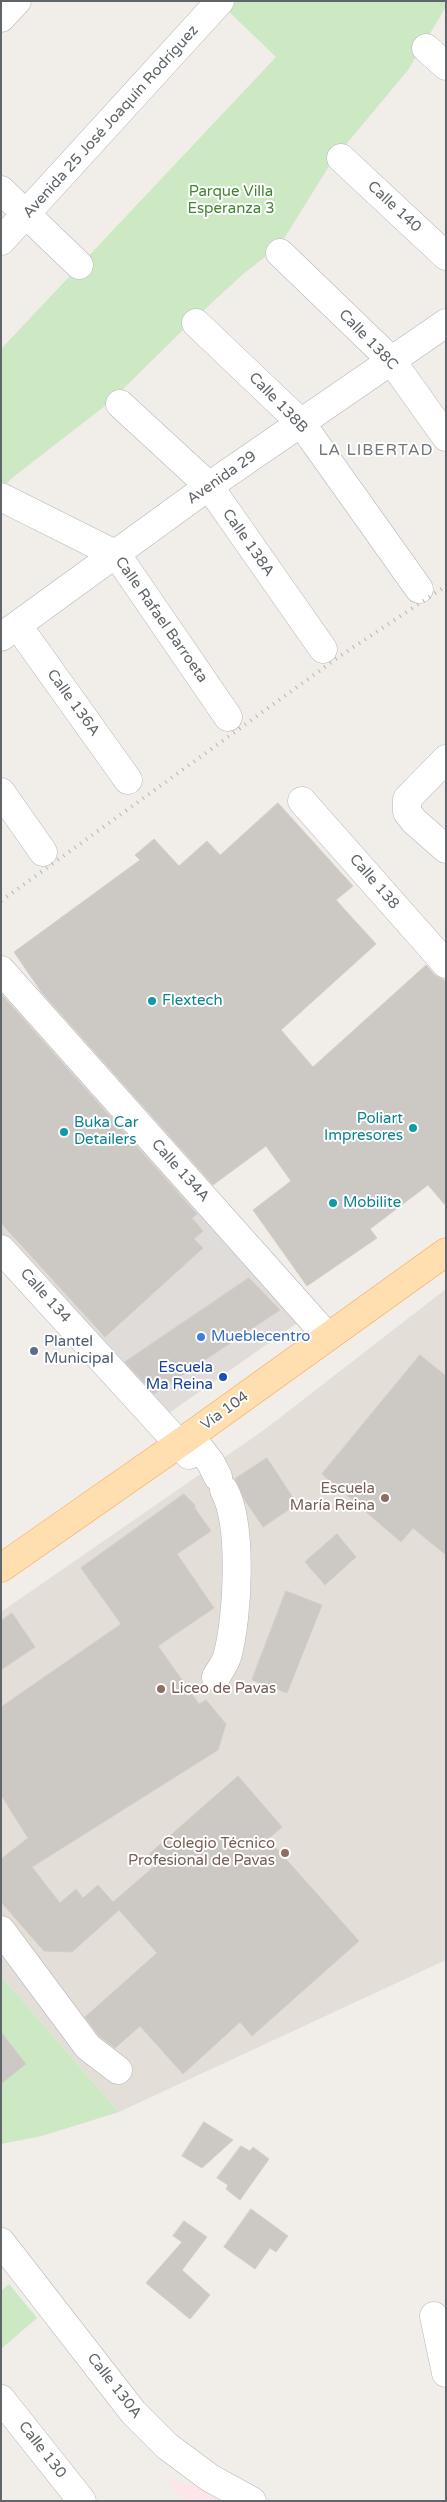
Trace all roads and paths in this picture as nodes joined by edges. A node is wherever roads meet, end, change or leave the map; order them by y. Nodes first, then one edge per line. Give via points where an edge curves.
1 (17, 1) edge
2 (220, 1) edge
3 (1, 18) edge
4 (426, 48) dead end
5 (446, 66) edge
6 (342, 158) dead end
7 (1, 190) edge
8 (27, 214) junction
9 (1, 241) edge
10 (280, 253) dead end
11 (446, 256) edge
12 (79, 265) dead end
13 (196, 323) dead end
14 (446, 323) edge
15 (391, 360) junction
16 (120, 404) dead end
17 (301, 423) junction
18 (446, 437) edge
19 (209, 486) junction
20 (1, 497) edge
21 (117, 555) junction
22 (419, 589) dead end
23 (10, 632) edge
24 (323, 649) dead end
25 (228, 718) dead end
26 (446, 759) edge
27 (128, 780) dead end
28 (1, 792) edge
29 (302, 800) dead end
30 (446, 849) edge
31 (43, 852) dead end
32 (446, 964) edge
33 (1, 970) edge
34 (1, 1249) edge
35 (446, 1252) edge
36 (319, 1327) dead end
37 (186, 1445) junction
38 (2, 1566) edge
39 (216, 1677) dead end
40 (1, 1930) edge
41 (118, 2070) dead end
42 (1, 2242) edge
43 (434, 2316) dead end
44 (446, 2372) edge
45 (1, 2399) edge
46 (82, 2501) edge
47 (252, 2501) edge

1 - 3 street
2 - 8 street, Avenida 25 José Joaquín Rodríguez
4 - 5 street
6 - 11 street, Calle 140
7 - 8 street
8 - 9 street, Avenida 25 José Joaquín Rodríguez
8 - 12 street
10 - 15 street, Calle 138C
13 - 17 street, Calle 138B
14 - 15 street, Avenida 29
15 - 17 street, Avenida 29
15 - 18 street, Calle 138C
16 - 19 street, Calle 138A
17 - 19 street, Avenida 29
17 - 22 street, Calle 138B
19 - 21 street, Avenida 29
19 - 24 street, Calle 138A
20 - 21 street, Calle Rafael Barroeta
21 - 23 street, Avenida 29
21 - 25 street, Calle Rafael Barroeta
23 - 27 street, Calle 136A
26 - 30 street via 407,799 407,812 414,821
28 - 31 street
29 - 32 street, Calle 138
33 - 36 street, Calle 134A
34 - 37 street, Calle 134
35 - 37 main road, Vía 104
37 - 38 main road, Vía 104
37 - 39 street, Calle 134 via 210,1463 230,1500 236,1531 235,1598 226,1658
40 - 41 street via 88,2047
42 - 47 street, Calle 130A via 133,2412 166,2446 203,2473
43 - 44 street
45 - 46 street, Calle 130

